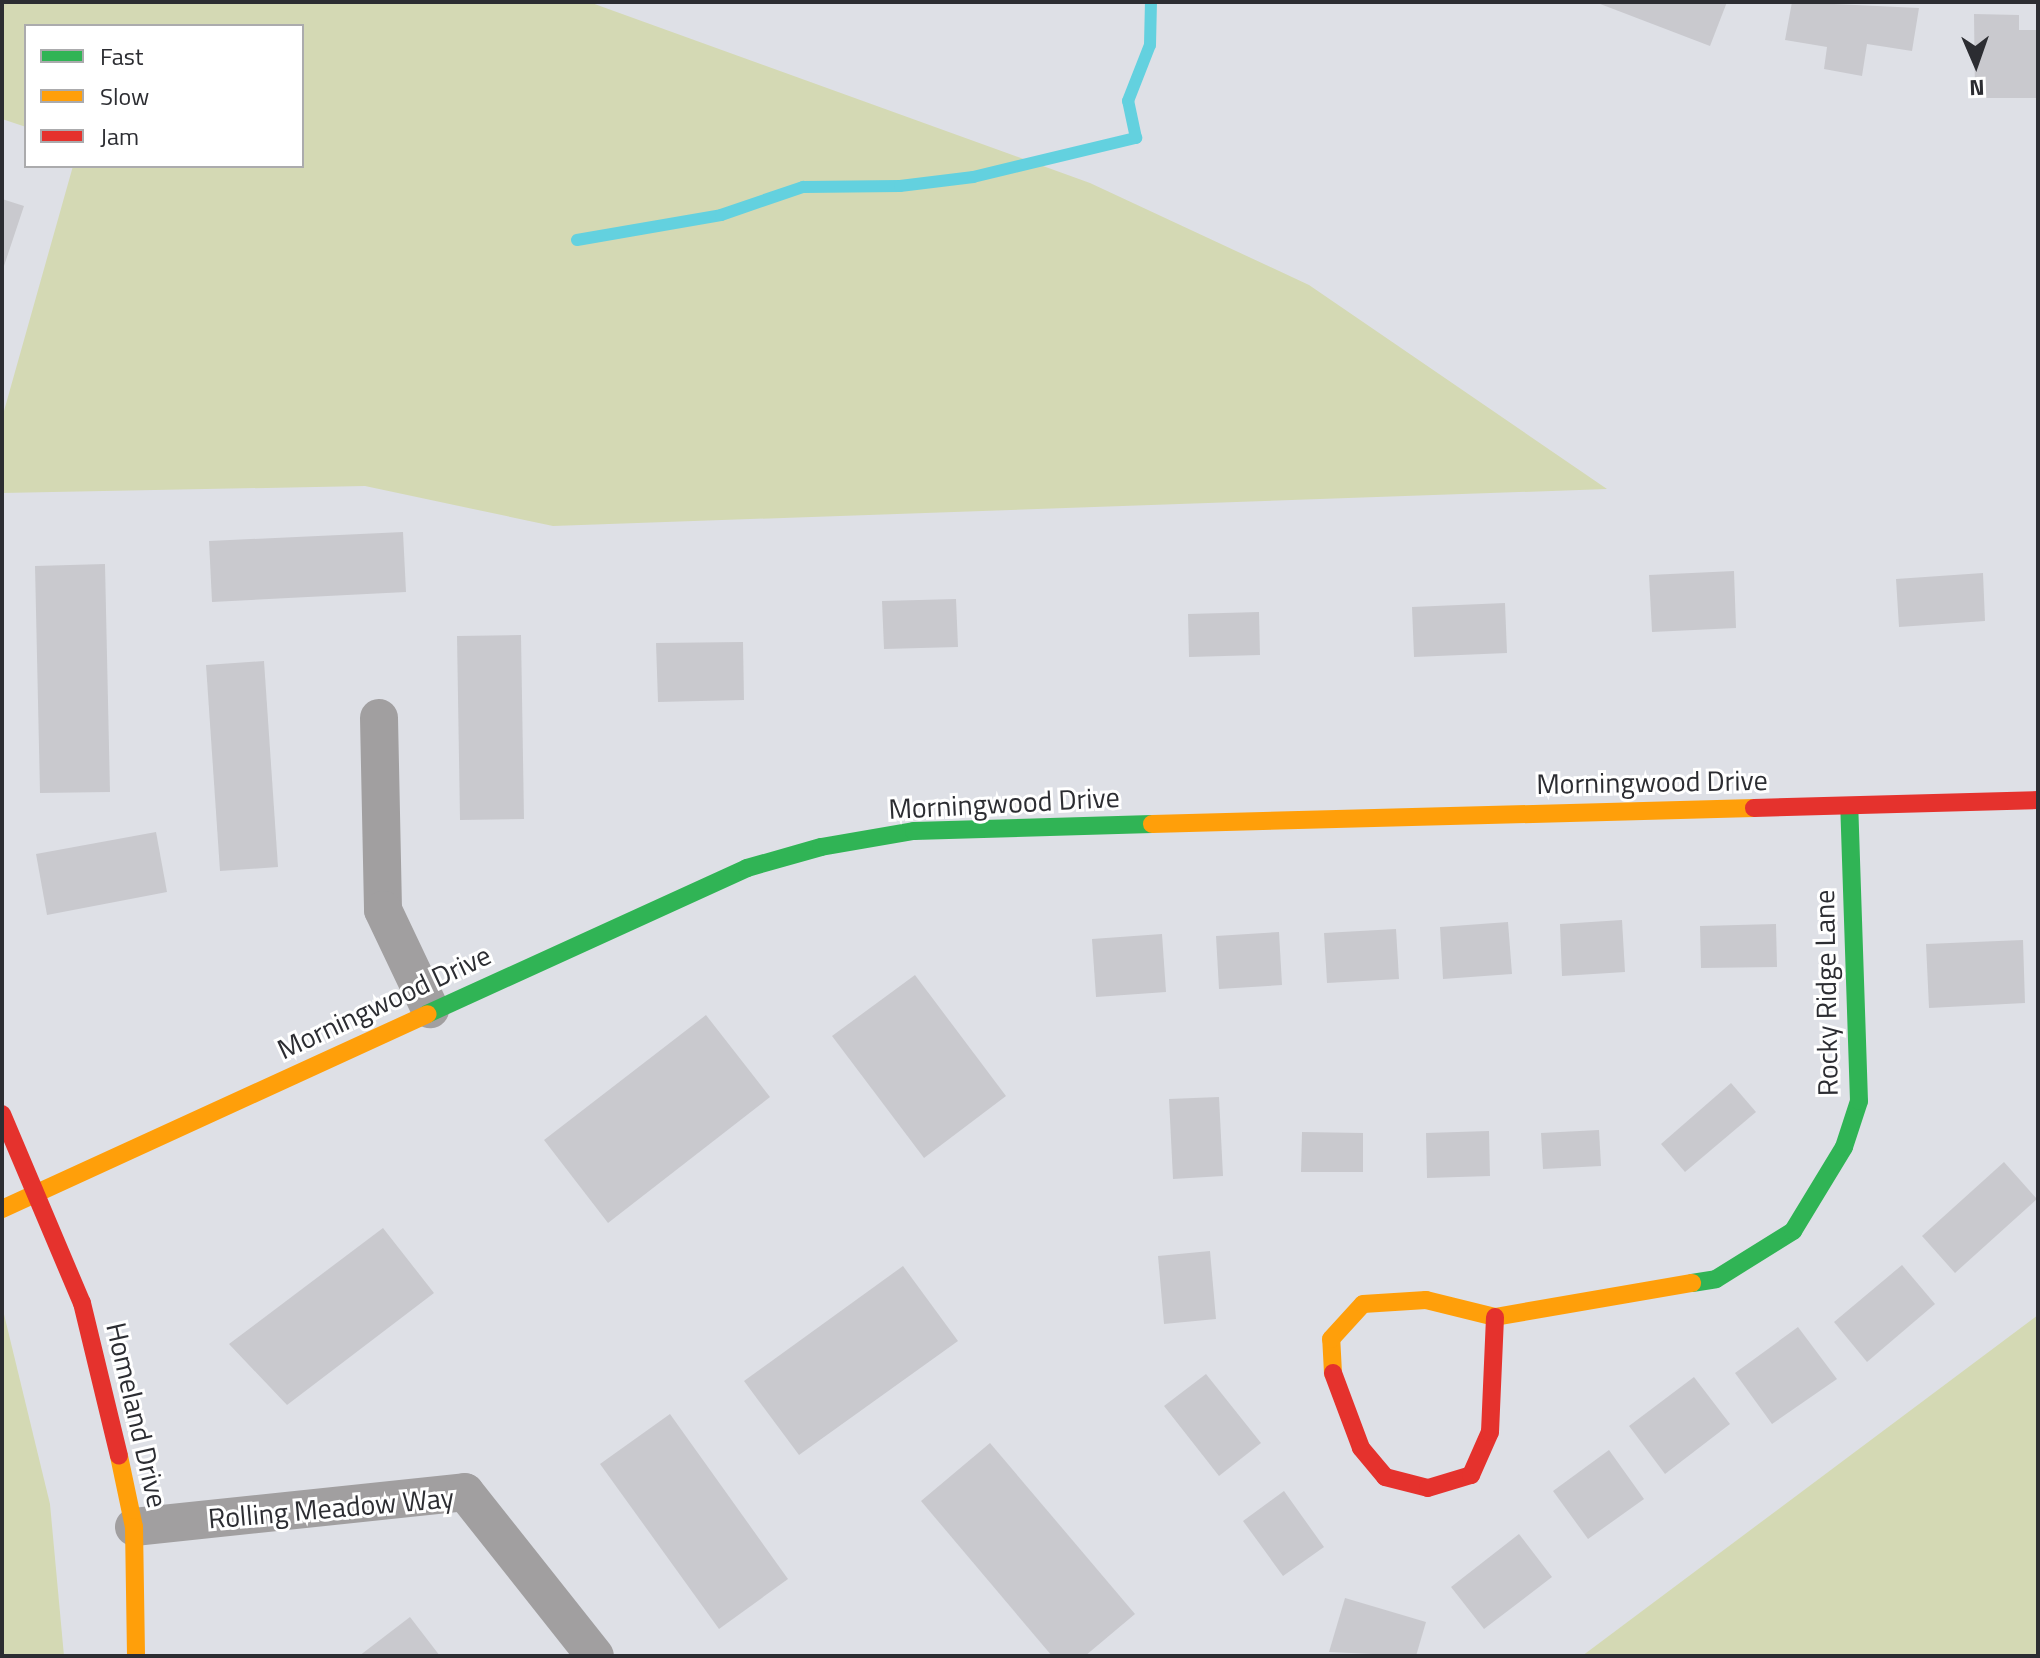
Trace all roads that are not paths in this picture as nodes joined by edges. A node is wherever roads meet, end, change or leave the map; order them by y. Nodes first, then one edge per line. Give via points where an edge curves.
1 (379, 718) dead end
2 (2038, 800) edge
3 (1849, 806) junction
4 (430, 1009) junction
5 (2, 1114) edge
6 (35, 1197) junction
7 (2, 1209) edge
8 (1495, 1317) junction
9 (134, 1527) junction
10 (136, 1656) edge
11 (595, 1656) edge

1 - 4 street via 383,910
2 - 3 street, Morningwood Drive
3 - 4 street, Morningwood Drive via 914,831 747,868
3 - 8 street, Rocky Ridge Lane via 1859,1101 1844,1147 1793,1231 1716,1279
4 - 6 street, Morningwood Drive
5 - 6 street, Homeland Drive
6 - 7 street, Morningwood Drive
6 - 9 street, Homeland Drive via 82,1303
8 - 8 street, Rocky Ridge Lane via 1426,1300 1363,1304 1331,1339 1334,1389 1361,1448 1385,1477 1428,1488 1471,1475 1490,1432
9 - 10 street, Homeland Drive
9 - 11 street, Rolling Meadow Way via 465,1492

